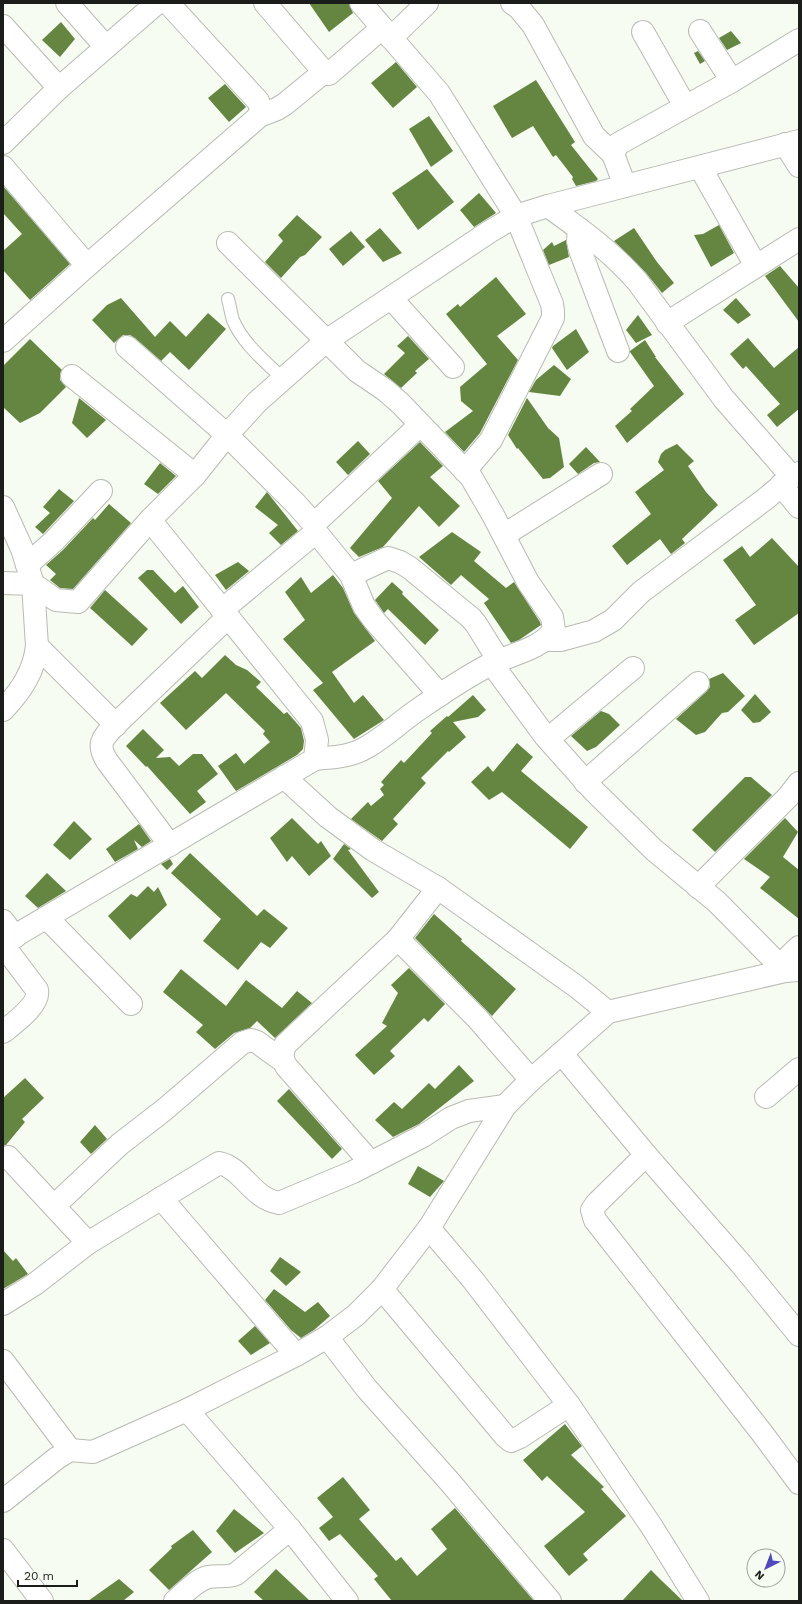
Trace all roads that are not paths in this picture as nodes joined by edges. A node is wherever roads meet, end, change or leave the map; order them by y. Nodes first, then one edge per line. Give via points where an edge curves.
1 (67, 3) edge
2 (156, 3) edge
3 (168, 3) edge
4 (265, 3) edge
5 (361, 3) edge
6 (427, 3) edge
7 (512, 3) edge
8 (3, 26) edge
9 (700, 31) dead end
10 (643, 32) dead end
11 (387, 33) junction
12 (799, 40) edge
13 (106, 47) junction
14 (324, 72) junction
15 (732, 81) junction
16 (59, 88) junction
17 (685, 106) junction
18 (259, 116) junction
19 (3, 142) edge
20 (792, 142) edge
21 (613, 154) junction
22 (799, 166) edge
23 (3, 167) edge
24 (700, 167) junction
25 (625, 186) junction
26 (548, 206) junction
27 (516, 216) junction
28 (579, 229) junction
29 (799, 239) edge
30 (228, 243) dead end
31 (89, 264) junction
32 (756, 266) junction
33 (391, 298) junction
34 (228, 299) dead end
35 (667, 323) junction
36 (3, 341) edge
37 (326, 341) junction
38 (127, 347) dead end
39 (618, 351) dead end
40 (453, 367) dead end
41 (72, 376) dead end
42 (283, 379) junction
43 (420, 425) junction
44 (227, 435) junction
45 (465, 472) junction
46 (601, 474) dead end
47 (194, 475) junction
48 (791, 478) edge
49 (101, 491) dead end
50 (3, 507) edge
51 (799, 507) edge
52 (150, 520) junction
53 (315, 528) junction
54 (504, 535) junction
55 (30, 574) junction
56 (351, 575) junction
57 (3, 583) edge
58 (225, 614) junction
59 (545, 640) junction
60 (37, 646) junction
61 (495, 662) junction
62 (633, 668) dead end
63 (698, 683) dead end
64 (440, 695) junction
65 (3, 710) edge
66 (116, 725) junction
67 (548, 739) junction
68 (315, 759) junction
69 (284, 777) junction
70 (585, 782) junction
71 (799, 783) edge
72 (170, 845) junction
73 (698, 887) junction
74 (438, 888) junction
75 (47, 918) junction
76 (6, 936) edge
77 (398, 939) junction
78 (799, 947) edge
79 (788, 969) edge
80 (131, 1004) dead end
81 (608, 1012) junction
82 (3, 1032) edge
83 (562, 1054) junction
84 (282, 1060) junction
85 (799, 1069) edge
86 (531, 1080) junction
87 (766, 1097) dead end
88 (505, 1106) junction
89 (646, 1156) junction
90 (8, 1157) dead end
91 (371, 1163) junction
92 (162, 1198) junction
93 (54, 1206) junction
94 (429, 1228) junction
95 (88, 1243) junction
96 (382, 1289) junction
97 (3, 1304) edge
98 (799, 1334) edge
99 (327, 1337) junction
100 (296, 1355) junction
101 (3, 1361) edge
102 (569, 1405) junction
103 (187, 1410) junction
104 (70, 1450) junction
105 (799, 1484) edge
106 (3, 1501) edge
107 (290, 1529) junction
108 (3, 1550) edge
109 (42, 1601) edge
110 (175, 1601) edge
111 (347, 1601) edge
112 (550, 1601) edge
113 (698, 1601) edge

1 - 13 street
2 - 13 street
3 - 18 street via 258,101 262,111
4 - 14 street
5 - 11 street
6 - 11 street
7 - 21 street via 533,25 594,136
8 - 16 street
9 - 15 street
10 - 17 street
11 - 14 street via 329,74
11 - 27 street via 439,93
12 - 15 street
13 - 16 street
14 - 18 street via 285,104
15 - 17 street
16 - 19 street
17 - 21 street via 618,144
18 - 31 street
20 - 22 street
20 - 24 street
21 - 25 street
23 - 31 street via 84,262
24 - 25 street
24 - 32 street
25 - 26 street
26 - 27 street
26 - 28 street
27 - 33 street
27 - 45 street via 552,304 553,318 491,440
28 - 35 street via 626,269
28 - 39 street via 580,250
29 - 32 street
30 - 37 street
31 - 36 street
32 - 35 street
33 - 37 street
33 - 40 street
34 - 42 lane via 237,328 250,346
35 - 48 street via 724,399
37 - 42 street
37 - 43 street via 357,371 385,390
38 - 44 street
41 - 47 street
42 - 44 street via 257,402
43 - 45 street
43 - 53 street
44 - 47 street
44 - 53 street via 283,490
45 - 54 street via 471,477
46 - 54 street
47 - 52 street
48 - 51 street
48 - 59 street via 641,592 613,620 594,631 561,640
49 - 55 street via 54,541
50 - 55 street
52 - 55 street via 78,602 56,600
52 - 58 street
53 - 56 street
53 - 58 street
54 - 59 street via 528,582 552,617 554,630
55 - 57 street
55 - 60 street
56 - 61 street via 388,558 410,568 471,618
56 - 64 street via 364,606 374,620
58 - 66 street
58 - 68 street via 312,721 317,740
59 - 61 street
60 - 65 street via 28,678
60 - 66 street
61 - 64 street
61 - 67 street
62 - 67 street
63 - 70 street
64 - 68 street via 367,747 348,756
66 - 72 street via 104,737 102,752
67 - 70 street
68 - 69 street
69 - 72 street
69 - 74 street via 328,817 373,850
70 - 73 street via 654,850
71 - 73 street
72 - 75 street
73 - 79 street
74 - 77 street
74 - 81 street
75 - 76 street
75 - 80 street
76 - 82 street via 38,995 35,1002
77 - 84 street via 285,1045
77 - 86 street via 477,1018
78 - 79 street
79 - 81 street
81 - 83 street
83 - 86 street
83 - 89 street
84 - 91 street
84 - 93 street via 257,1042 251,1040 242,1043 120,1144
85 - 87 street
86 - 88 street
88 - 91 street via 451,1118
88 - 94 street
89 - 98 street
89 - 105 street via 597,1203 592,1210 596,1220
90 - 93 street
91 - 92 street via 278,1203 262,1197 227,1164 220,1163
92 - 95 street
92 - 100 street
93 - 95 street
94 - 96 street
94 - 102 street via 473,1280
95 - 97 street via 35,1284
96 - 99 street via 356,1315
96 - 102 street via 511,1441 520,1438
99 - 100 street
99 - 112 street via 367,1389
100 - 103 street
101 - 104 street
102 - 113 street via 652,1527
103 - 104 street via 93,1452
103 - 107 street
104 - 106 street
107 - 110 street via 236,1574 204,1579
107 - 111 street
108 - 109 street

